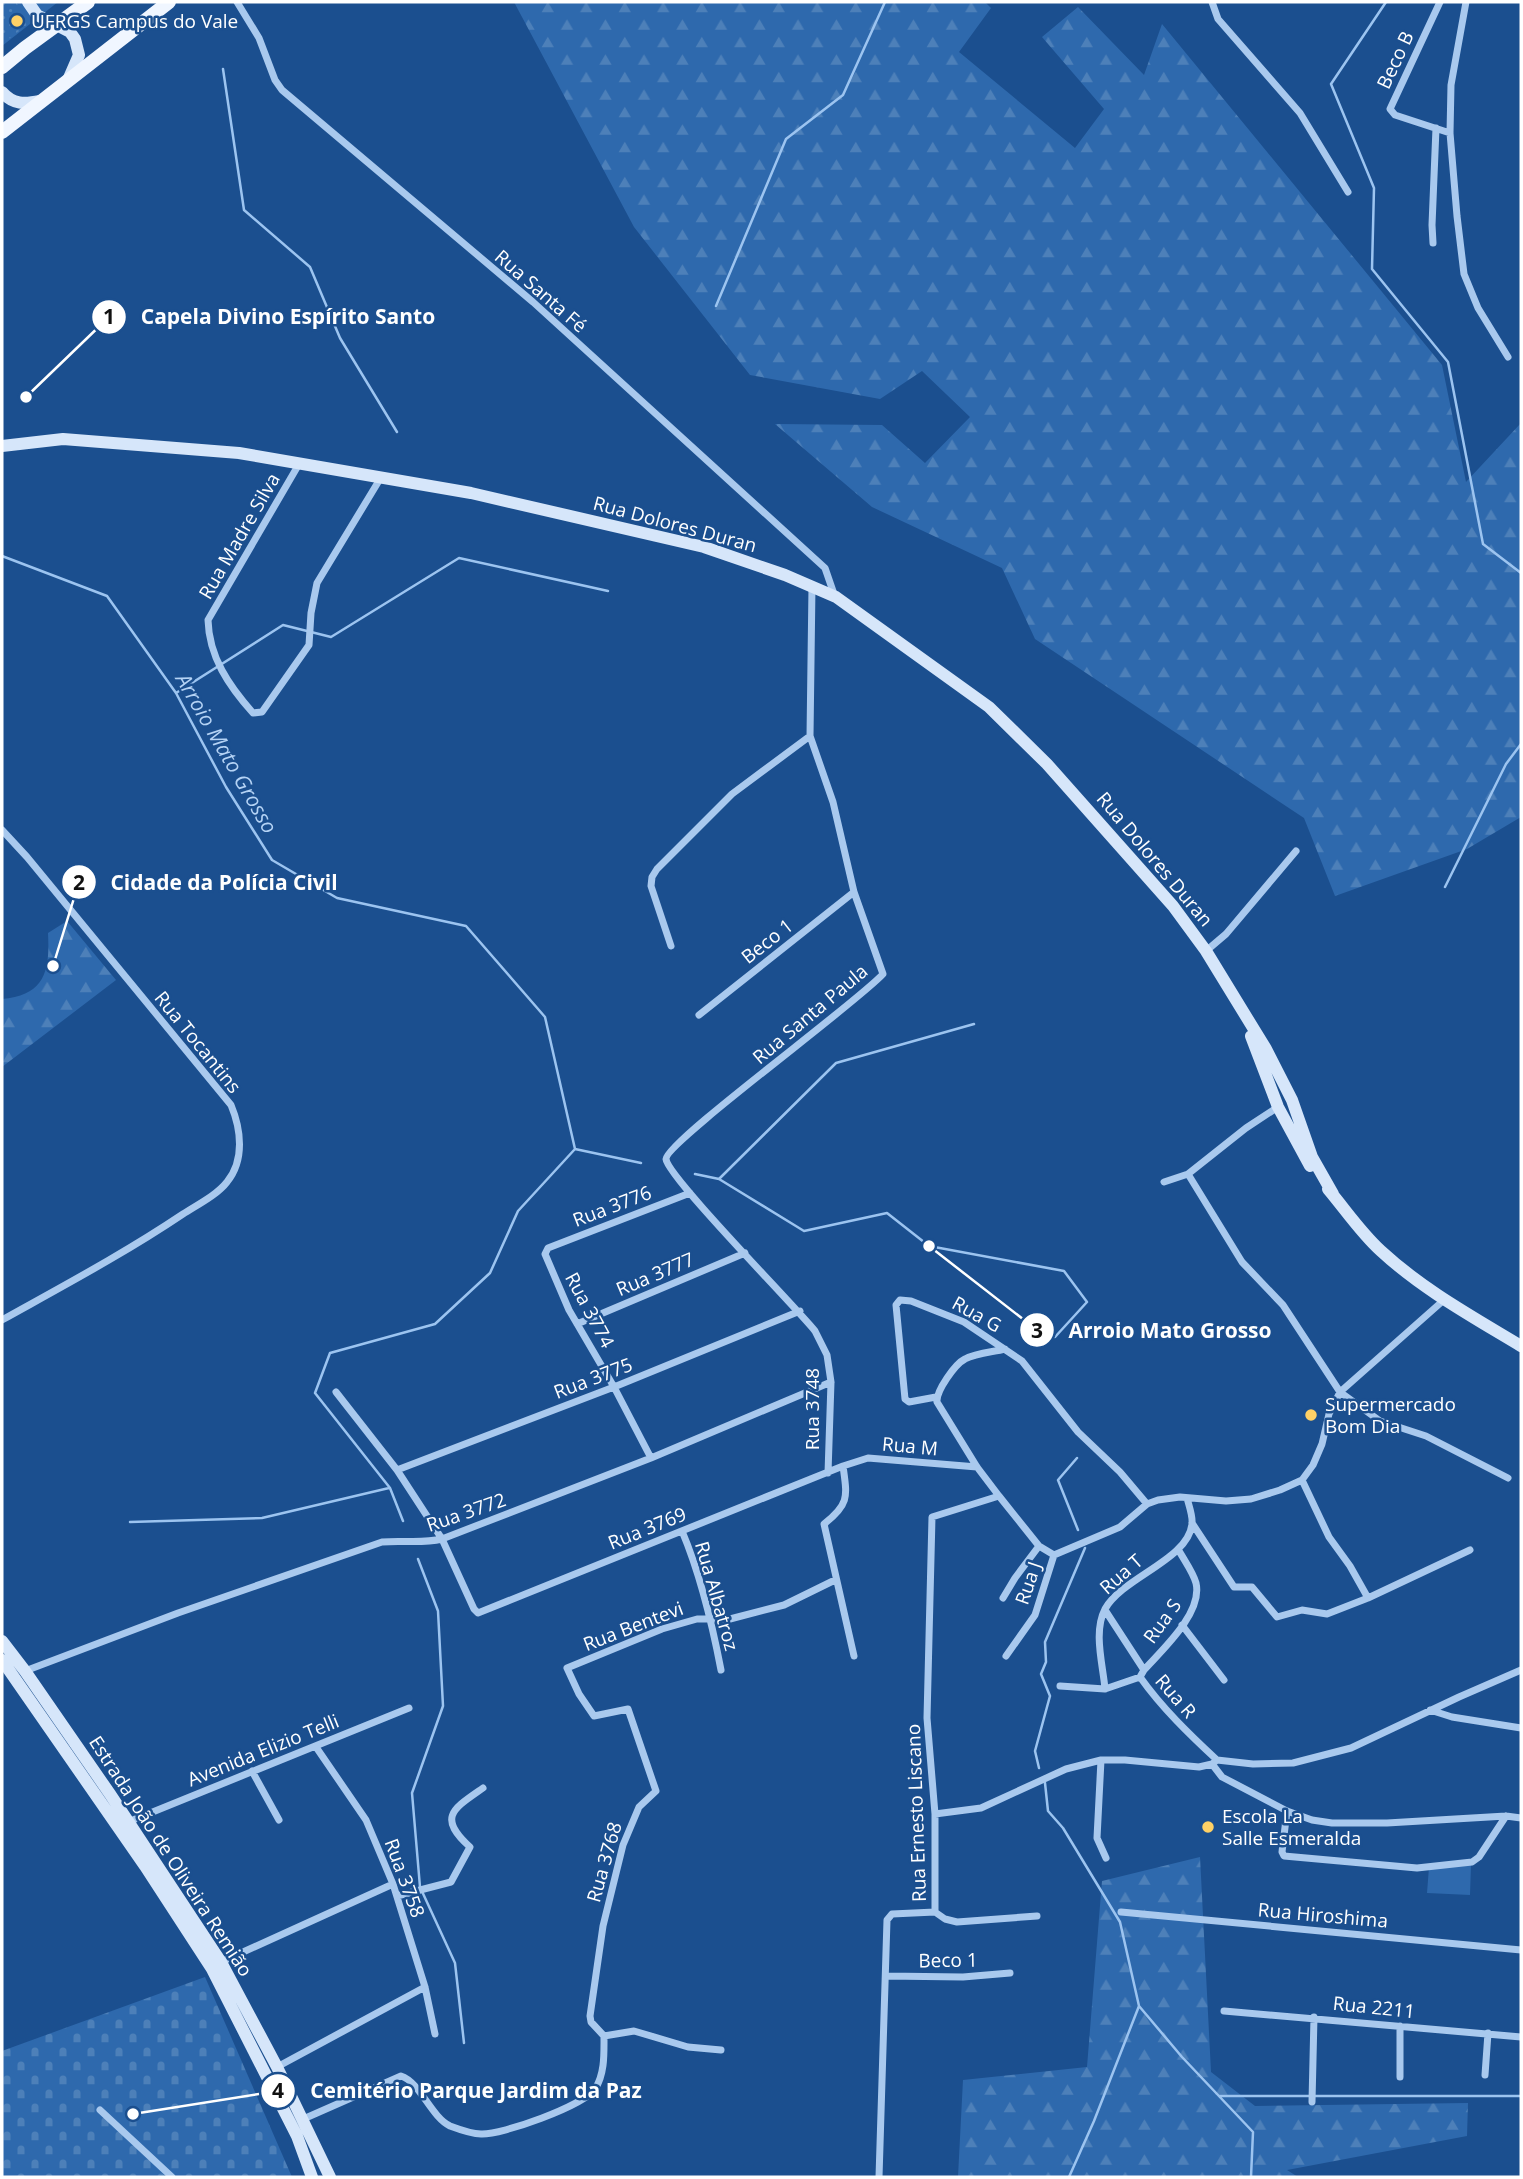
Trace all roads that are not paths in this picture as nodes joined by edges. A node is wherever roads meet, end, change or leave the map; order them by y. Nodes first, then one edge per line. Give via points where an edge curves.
1 (28, 2) edge
2 (89, 2) edge
3 (169, 2) edge
4 (237, 2) edge
5 (1212, 2) edge
6 (1440, 2) edge
7 (1466, 2) edge
8 (55, 25) junction
9 (2, 67) edge
10 (69, 78) junction
11 (2, 92) edge
12 (40, 101) junction
13 (1436, 128) junction
14 (2, 132) edge
15 (1450, 133) junction
16 (1348, 192) dead end
17 (1433, 243) dead end
18 (1508, 357) dead end
19 (2, 446) edge
20 (299, 464) junction
21 (380, 478) junction
22 (812, 585) junction
23 (836, 597) junction
24 (810, 736) junction
25 (2, 830) edge
26 (1296, 851) dead end
27 (854, 892) junction
28 (671, 946) dead end
29 (1206, 951) junction
30 (1242, 1013) junction
31 (699, 1015) dead end
32 (1291, 1099) junction
33 (1278, 1107) junction
34 (1188, 1174) junction
35 (1164, 1182) dead end
36 (690, 1193) junction
37 (1333, 1194) junction
38 (707, 1212) joint
39 (546, 1250) joint
40 (745, 1253) junction
41 (1445, 1299) junction
42 (800, 1311) junction
43 (2, 1320) edge
44 (577, 1324) junction
45 (1521, 1346) edge
46 (1005, 1349) junction
47 (831, 1382) junction
48 (614, 1387) junction
49 (336, 1392) dead end
50 (1340, 1392) junction
51 (936, 1397) junction
52 (651, 1458) junction
53 (843, 1466) junction
54 (977, 1467) junction
55 (397, 1470) junction
56 (828, 1473) junction
57 (1508, 1478) dead end
58 (1302, 1480) junction
59 (999, 1496) junction
60 (1187, 1498) junction
61 (1147, 1504) junction
62 (1192, 1523) junction
63 (682, 1531) junction
64 (442, 1539) junction
65 (1039, 1546) junction
66 (1178, 1549) junction
67 (1470, 1550) dead end
68 (1054, 1555) junction
69 (835, 1580) junction
70 (1003, 1598) dead end
71 (1368, 1598) junction
72 (1105, 1610) junction
73 (711, 1619) junction
74 (1182, 1625) junction
75 (3, 1650) edge
76 (854, 1656) dead end
77 (1006, 1656) dead end
78 (567, 1668) joint
79 (721, 1670) dead end
80 (1521, 1670) edge
81 (25, 1671) junction
82 (1142, 1673) junction
83 (1224, 1680) dead end
84 (1060, 1686) dead end
85 (1105, 1689) junction
86 (409, 1708) dead end
87 (1430, 1710) junction
88 (1521, 1728) edge
89 (316, 1746) junction
90 (1101, 1760) junction
91 (1215, 1762) junction
92 (252, 1771) junction
93 (483, 1788) dead end
94 (1287, 1811) junction
95 (935, 1814) junction
96 (1506, 1816) junction
97 (1521, 1818) edge
98 (279, 1820) dead end
99 (128, 1822) junction
100 (1106, 1858) dead end
101 (393, 1884) junction
102 (397, 1896) junction
103 (935, 1912) junction
104 (1121, 1912) dead end
105 (1037, 1916) dead end
106 (1521, 1950) edge
107 (221, 1962) junction
108 (1010, 1973) dead end
109 (886, 1976) junction
110 (425, 1987) junction
111 (1224, 2011) dead end
112 (1314, 2017) junction
113 (1400, 2026) junction
114 (1488, 2033) junction
115 (435, 2034) dead end
116 (604, 2036) junction
117 (1521, 2037) edge
118 (721, 2050) dead end
119 (276, 2067) junction
120 (1485, 2075) dead end
121 (1401, 2077) dead end
122 (1312, 2102) dead end
123 (100, 2110) dead end
124 (300, 2120) junction
125 (172, 2177) edge
126 (312, 2177) edge
127 (330, 2177) edge
128 (879, 2177) edge

1 - 8 street via 37,15
2 - 8 main road
3 - 10 main road
4 - 23 street, Rua Santa Fé via 282,90 533,302 825,568
5 - 16 street via 1218,19 1300,113
6 - 13 street, Beco B via 1390,109 1395,115
7 - 15 street via 1451,85
8 - 9 main road
8 - 10 street via 70,32 78,47
10 - 12 main road
11 - 12 street via 12,101
12 - 14 main road
13 - 15 street, Beco B
13 - 17 street
15 - 18 street via 1464,274 1478,308
19 - 20 street, Rua Dolores Duran via 63,439 239,453
20 - 21 street, Rua Dolores Duran
20 - 21 street, Rua Madre Silva via 208,620 216,658 231,688 253,713 262,712 309,645 317,583
21 - 22 street, Rua Dolores Duran via 471,493 697,546
22 - 23 street, Rua Dolores Duran
22 - 24 street, Rua Santa Paula
23 - 29 street, Rua Dolores Duran via 989,707 1126,851
24 - 27 street, Rua Santa Paula via 833,802
24 - 28 street via 732,794 657,869 651,886
25 - 43 street, Rua Tocantins via 231,1105 240,1139 227,1182 213,1194 133,1247
26 - 29 street
27 - 31 street, Beco 1
27 - 36 street, Rua Santa Paula via 883,974 667,1153 668,1166
29 - 30 street, Rua Dolores Duran
30 - 32 street, Rua Dolores Duran
30 - 33 street, Rua Dolores Duran
32 - 33 street via 1281,1098
32 - 37 street, Rua Dolores Duran via 1312,1157
33 - 34 street
33 - 37 street, Rua Dolores Duran via 1301,1152
34 - 35 street
34 - 50 street via 1242,1262 1283,1305
36 - 38 street, Rua Santa Paula
36 - 39 street, Rua 3776
37 - 41 street, Rua Dolores Duran via 1378,1249
38 - 40 street, Rua 3748
39 - 44 street, Rua 3774
40 - 42 street, Rua 3748
40 - 44 street, Rua 3777
41 - 45 street, Rua Dolores Duran
41 - 50 street
42 - 47 street, Rua 3748 via 827,1355
42 - 48 street, Rua 3775
44 - 48 street, Rua 3774
46 - 51 street via 965,1359
46 - 51 street, Rua G via 964,1322 900,1300 896,1305 905,1399
46 - 61 street, Rua G via 1022,1361 1078,1432
47 - 52 street, Rua 3772
47 - 56 street, Rua 3748
48 - 52 street, Rua 3774
48 - 55 street, Rua 3775
49 - 55 street
50 - 57 street via 1380,1421 1426,1436
50 - 58 street via 1328,1414 1313,1465
51 - 54 street
52 - 64 street, Rua 3772
53 - 54 street, Rua M via 869,1458
53 - 56 street, Rua 3748
53 - 69 street, Rua 3748 via 846,1499 824,1524
54 - 59 street
55 - 64 street
56 - 63 street, Rua 3769
58 - 60 street via 1251,1499
58 - 71 street via 1329,1536
59 - 65 street
59 - 95 street, Rua Ernesto Liscano via 932,1517 928,1718
60 - 61 street
60 - 62 street
61 - 68 street via 1120,1527
62 - 66 street, Rua T via 1188,1538
62 - 71 street via 1234,1587 1252,1587 1277,1617 1302,1610 1326,1614
63 - 64 street, Rua 3769 via 478,1613
63 - 73 street, Rua Albatroz
64 - 81 street, Rua 3772 via 424,1544 382,1542
65 - 68 street
65 - 70 street
66 - 72 street, Rua T via 1133,1581
66 - 74 street, Rua S via 1196,1583 1197,1597
67 - 71 street
68 - 77 street, Rua J via 1035,1615
69 - 73 street, Rua Bentevi via 784,1605 730,1619
69 - 76 street, Rua 3748
72 - 82 street, Rua R
72 - 85 street, Rua T via 1100,1643
73 - 78 street, Rua Bentevi via 662,1629
73 - 79 street, Rua Albatroz
74 - 82 street, Rua S
74 - 83 street
75 - 81 street, Estrada João de Oliveira Remião
75 - 126 street, Estrada João de Oliveira Remião via 212,1969 297,2136
78 - 116 street, Rua 3768 via 594,1716 628,1709 656,1791 630,1824 603,1926 590,2016
80 - 87 street
81 - 99 street, Estrada João de Oliveira Remião
82 - 85 street
82 - 91 street, Rua R via 1155,1699
84 - 85 street
86 - 89 street, Avenida Elizio Telli
87 - 88 street
87 - 91 street via 1351,1748 1293,1763
89 - 92 street, Avenida Elizio Telli
89 - 101 street, Rua 3758 via 366,1820
90 - 91 street via 1199,1767
90 - 95 street via 1066,1769 981,1808
90 - 100 street via 1097,1838
91 - 94 street, Rua R via 1222,1777
92 - 98 street
92 - 99 street, Avenida Elizio Telli
93 - 102 street via 457,1806 450,1817 451,1827 470,1847 451,1882
94 - 96 street, Rua R via 1332,1823
94 - 96 street via 1284,1856 1417,1868 1479,1857
95 - 103 street, Rua Ernesto Liscano
96 - 97 street, Rua R
99 - 107 street, Estrada João de Oliveira Remião
101 - 102 street, Rua 3758
101 - 107 street
102 - 110 street, Rua 3758
103 - 105 street via 957,1922
103 - 109 street, Rua Ernesto Liscano via 889,1916
104 - 106 street, Rua Hiroshima
107 - 119 street, Estrada João de Oliveira Remião
108 - 109 street, Beco 1
109 - 128 street, Rua Ernesto Liscano
110 - 115 street, Rua 3758
110 - 119 street
111 - 112 street, Rua 2211
112 - 113 street, Rua 2211
112 - 122 street
113 - 114 street, Rua 2211
113 - 121 street
114 - 117 street, Rua 2211
114 - 120 street
116 - 118 street via 634,2031 688,2047
116 - 124 street via 601,2078 594,2091 580,2103 532,2121 482,2134 451,2126 401,2076
119 - 124 street, Estrada João de Oliveira Remião
123 - 125 street
124 - 127 street, Estrada João de Oliveira Remião

